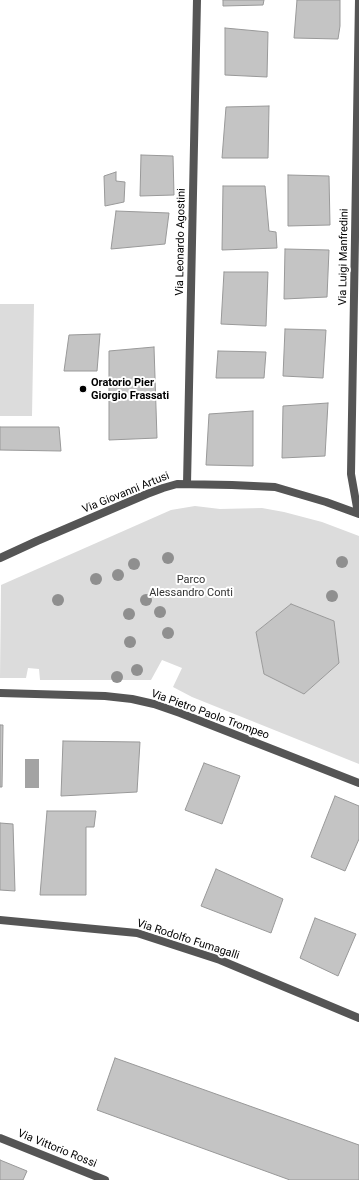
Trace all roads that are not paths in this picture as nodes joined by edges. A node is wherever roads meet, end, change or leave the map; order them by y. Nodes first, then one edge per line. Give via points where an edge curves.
1 (197, 0) edge
2 (359, 0) edge
3 (355, 474) edge
4 (187, 484) junction
5 (359, 514) edge
6 (0, 558) edge
7 (0, 693) edge
8 (359, 783) edge
9 (0, 920) edge
10 (359, 1018) edge
11 (0, 1138) edge
12 (105, 1180) edge

1 - 4 street, Via Leonardo Agostini
2 - 3 street, Via Luigi Manfredini
3 - 5 street, Via Luigi Manfredini
4 - 5 street, Via Giovanni Artusi via 275,487
4 - 6 street, Via Giovanni Artusi via 177,484 147,494
7 - 8 street, Via Pietro Paolo Trompeo via 105,696 154,704
9 - 10 street, Via Rodolfo Fumagalli via 137,933 220,960
11 - 12 street, Via Vittorio Rossi

